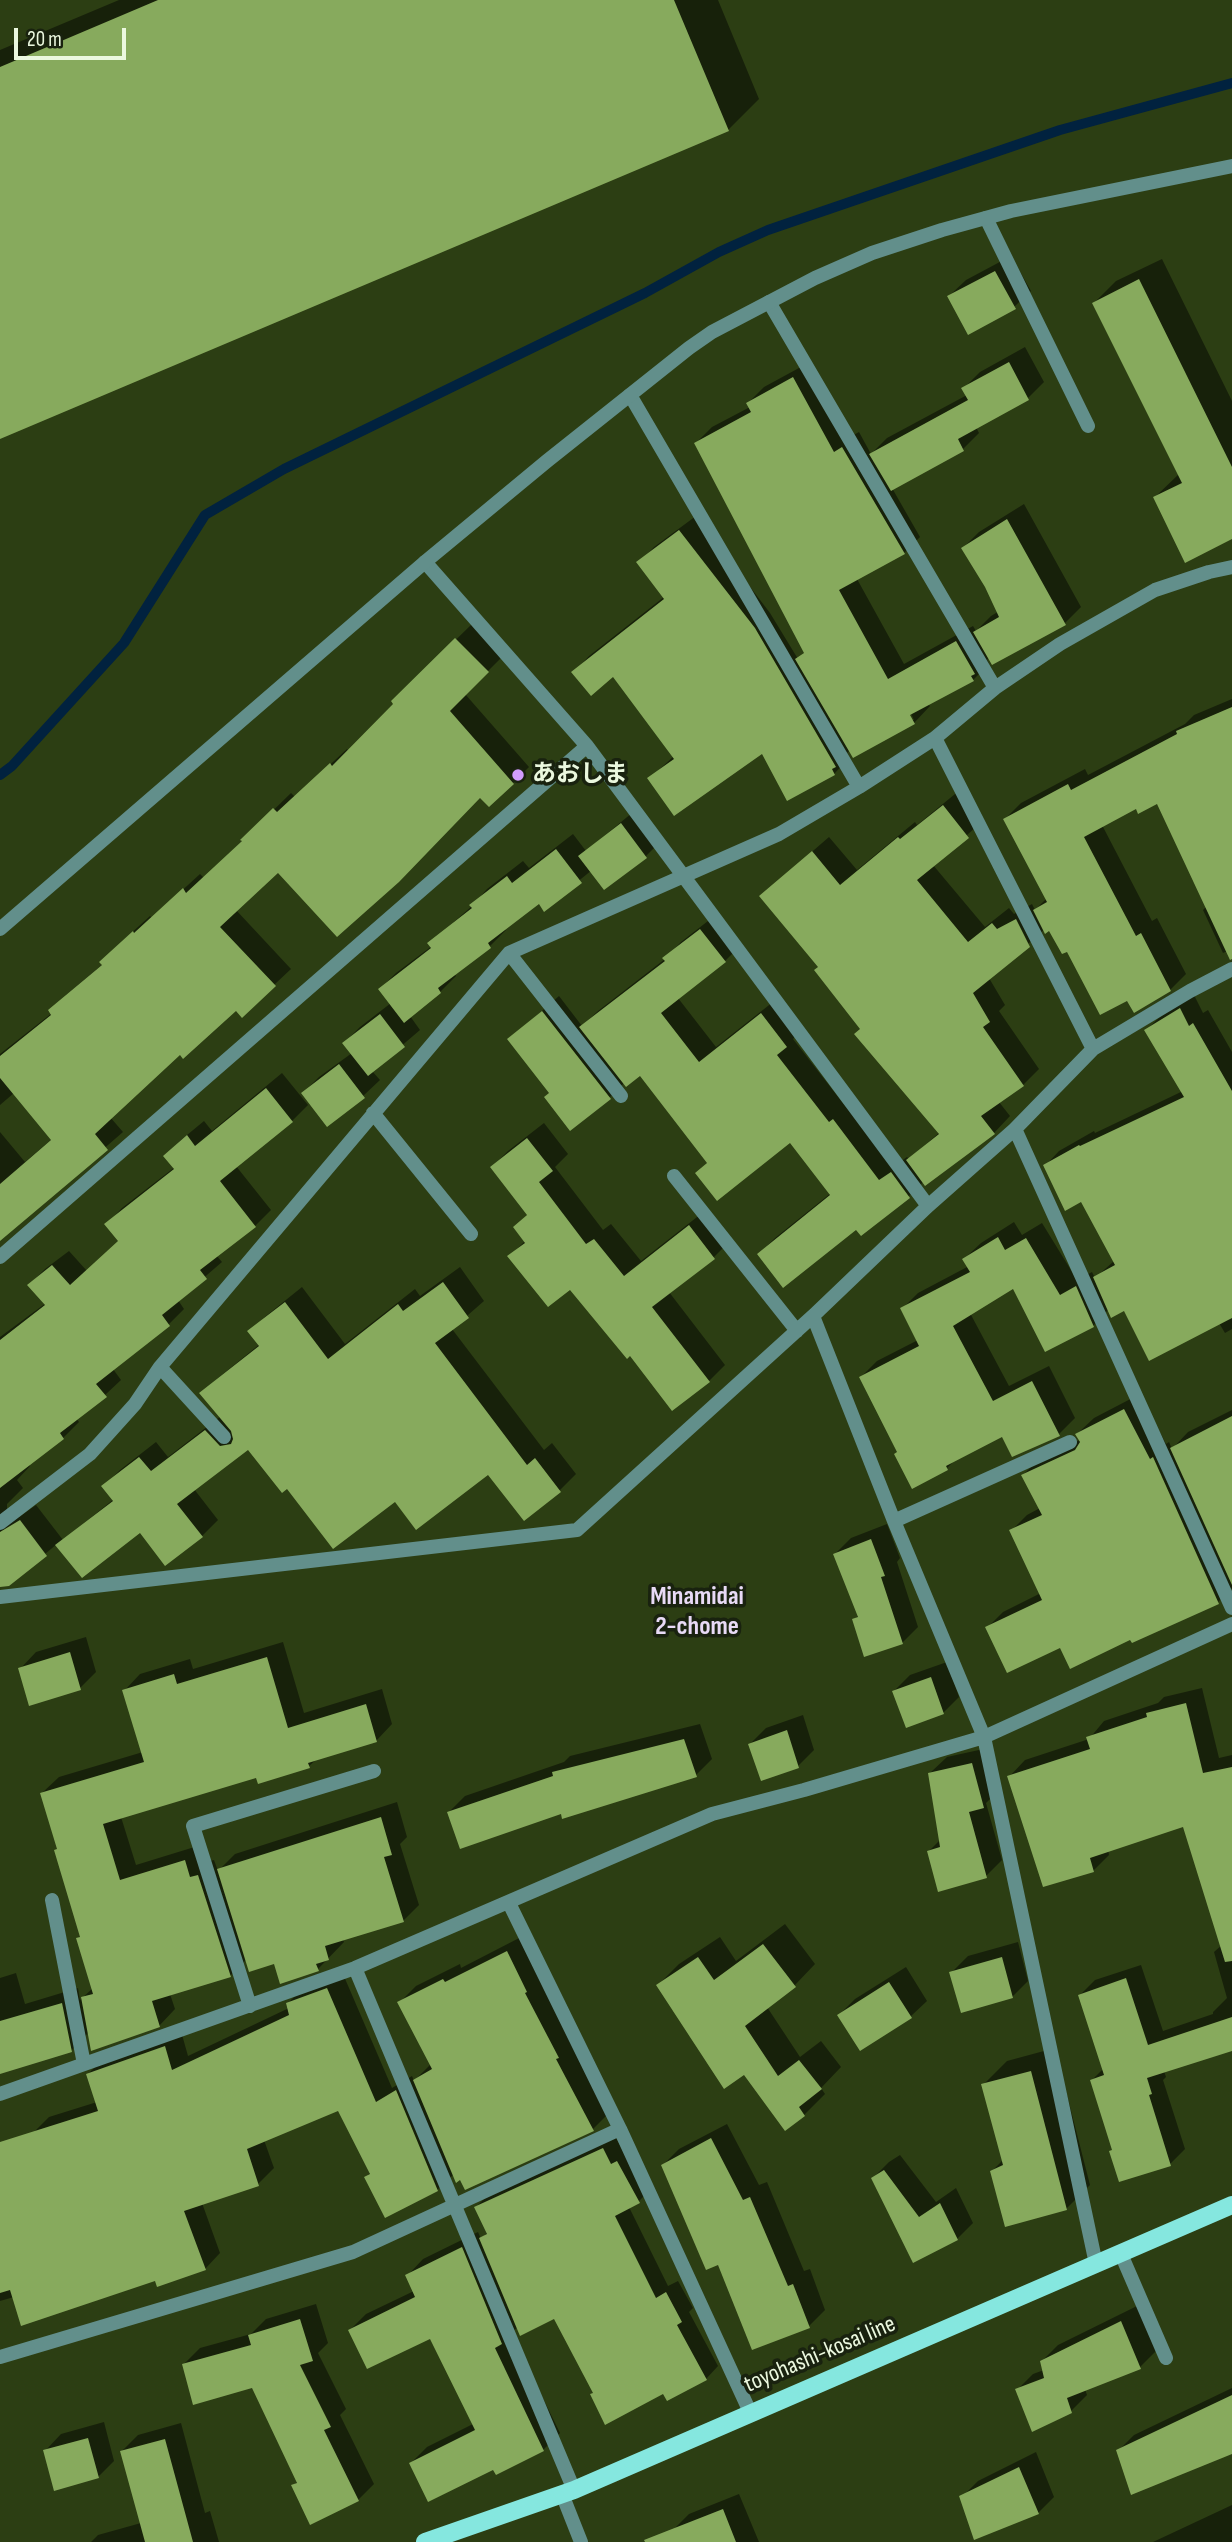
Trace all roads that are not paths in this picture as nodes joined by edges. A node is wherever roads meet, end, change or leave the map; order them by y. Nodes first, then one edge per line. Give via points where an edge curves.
1 (1232, 168) edge
2 (986, 218) junction
3 (769, 302) junction
4 (630, 396) junction
5 (1088, 426) dead end
6 (425, 562) junction
7 (1232, 567) edge
8 (995, 688) junction
9 (935, 738) junction
10 (587, 746) junction
11 (859, 787) junction
12 (685, 876) junction
13 (0, 929) edge
14 (509, 953) junction
15 (1232, 969) edge
16 (1093, 1049) junction
17 (621, 1096) dead end
18 (373, 1113) junction
19 (1015, 1129) junction
20 (674, 1176) dead end
21 (928, 1206) junction
22 (471, 1234) dead end
23 (0, 1256) edge
24 (813, 1316) junction
25 (797, 1331) junction
26 (160, 1367) junction
27 (223, 1437) dead end
28 (1070, 1442) dead end
29 (894, 1521) junction
30 (0, 1523) edge
31 (0, 1597) edge
32 (1232, 1608) edge
33 (1232, 1624) edge
34 (984, 1737) junction
35 (374, 1771) dead end
36 (52, 1900) dead end
37 (509, 1903) junction
38 (355, 1969) junction
39 (250, 2006) junction
40 (85, 2064) junction
41 (0, 2094) edge
42 (620, 2129) junction
43 (454, 2205) junction
44 (1232, 2205) edge
45 (1121, 2254) junction
46 (1096, 2264) junction
47 (0, 2357) edge
48 (1166, 2358) dead end
49 (750, 2412) junction
50 (568, 2492) junction
51 (444, 2539) edge
52 (425, 2542) edge
53 (580, 2542) edge

1 - 2 street
2 - 3 street via 872,253
2 - 5 street
3 - 4 street via 705,338
3 - 8 street
4 - 6 street
4 - 11 street
6 - 10 street
6 - 13 street
7 - 8 street via 1155,590 1060,644
8 - 9 street
9 - 11 street
9 - 16 street
10 - 12 street
10 - 23 street
11 - 12 street via 779,834
12 - 14 street
12 - 21 street
14 - 17 street
14 - 18 street
15 - 16 street
16 - 19 street
18 - 22 street
18 - 26 street
19 - 21 street
19 - 32 street
20 - 25 street
21 - 24 street
24 - 25 street
24 - 29 street
25 - 31 street via 576,1530
26 - 27 street
26 - 30 street via 135,1404 90,1454
28 - 29 street
29 - 34 street
33 - 34 street
34 - 37 street via 712,1814
34 - 46 street
35 - 39 street via 193,1826
36 - 40 street
37 - 38 street
37 - 42 street
38 - 39 street
38 - 43 street
39 - 40 street
40 - 41 street
42 - 43 street
42 - 49 street
43 - 47 street via 353,2252
43 - 50 street
44 - 45 main road, toyohashi-kosai line
45 - 46 main road, toyohashi-kosai line
45 - 48 street
46 - 49 main road, toyohashi-kosai line
49 - 50 main road, toyohashi-kosai line
50 - 51 main road, toyohashi-kosai line
50 - 53 street
51 - 52 main road, toyohashi-kosai line

